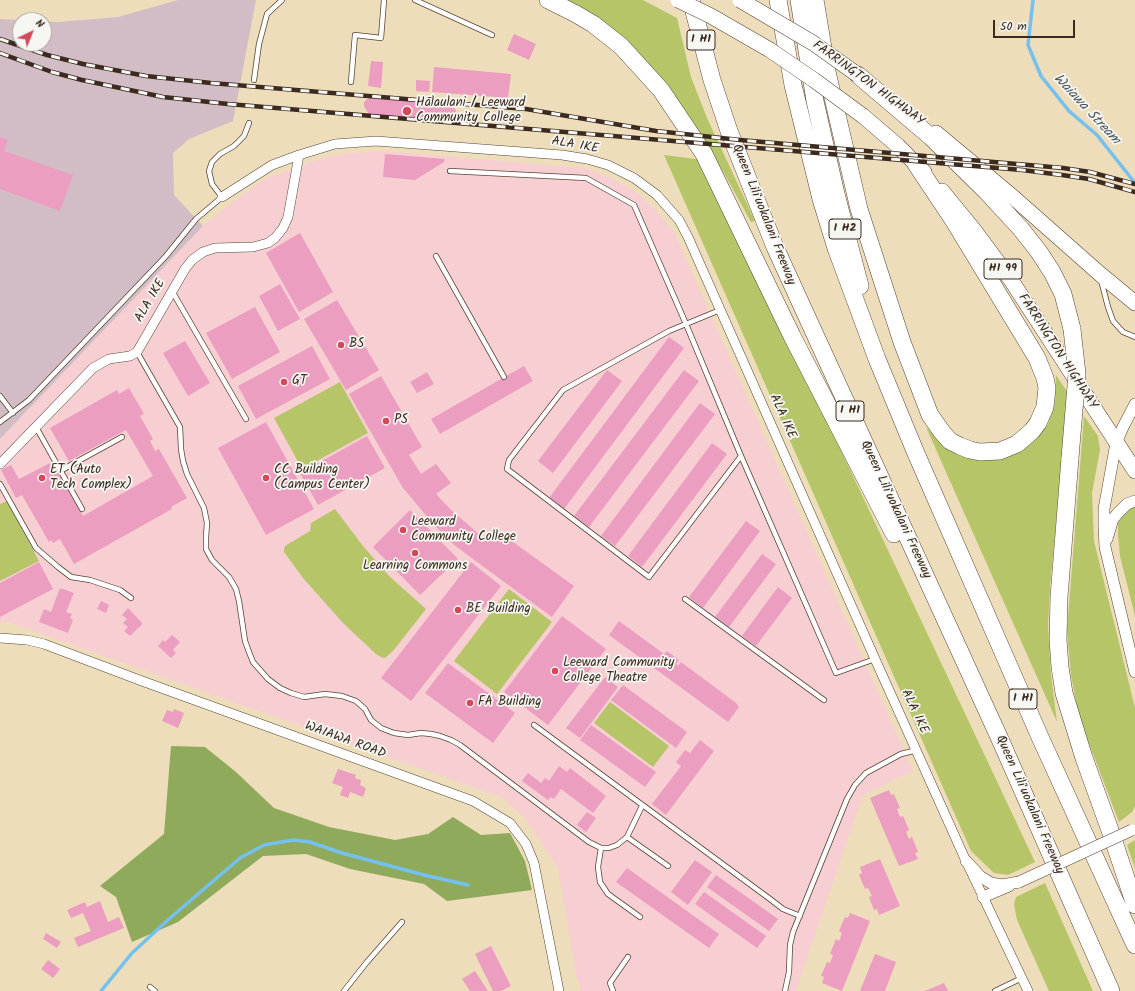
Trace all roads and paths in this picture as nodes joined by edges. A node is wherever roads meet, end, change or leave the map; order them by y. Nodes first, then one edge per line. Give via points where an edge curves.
1 (282, 0) edge
2 (384, 0) edge
3 (415, 0) edge
4 (548, 0) edge
5 (678, 0) edge
6 (691, 0) edge
7 (695, 0) edge
8 (740, 0) edge
9 (778, 0) edge
10 (799, 0) edge
11 (815, 0) edge
12 (822, 0) edge
13 (492, 35) dead end
14 (827, 72) junction
15 (858, 75) junction
16 (254, 80) dead end
17 (712, 80) junction
18 (351, 82) dead end
19 (249, 123) dead end
20 (299, 155) junction
21 (916, 164) junction
22 (450, 171) dead end
23 (222, 197) junction
24 (436, 256) dead end
25 (1100, 274) junction
26 (172, 291) junction
27 (1135, 303) edge
28 (720, 310) junction
29 (686, 324) junction
30 (1135, 337) edge
31 (137, 352) junction
32 (504, 377) dead end
33 (0, 396) edge
34 (1135, 404) edge
35 (13, 414) junction
36 (246, 419) dead end
37 (0, 422) edge
38 (36, 427) junction
39 (122, 436) dead end
40 (1116, 443) junction
41 (915, 451) junction
42 (741, 456) junction
43 (0, 464) edge
44 (60, 471) junction
45 (1135, 471) edge
46 (0, 484) edge
47 (1135, 501) edge
48 (82, 509) dead end
49 (1105, 547) junction
50 (131, 598) dead end
51 (685, 599) dead end
52 (0, 638) edge
53 (875, 659) junction
54 (1135, 672) edge
55 (824, 700) dead end
56 (534, 725) dead end
57 (999, 737) junction
58 (917, 750) junction
59 (642, 806) junction
60 (1134, 829) edge
61 (627, 837) junction
62 (601, 848) junction
63 (966, 861) junction
64 (668, 866) dead end
65 (1019, 882) junction
66 (983, 897) junction
67 (1135, 905) edge
68 (800, 916) junction
69 (640, 917) dead end
70 (402, 922) dead end
71 (1135, 945) edge
72 (628, 957) dead end
73 (1022, 978) junction
74 (150, 987) dead end
75 (155, 991) edge
76 (344, 991) edge
77 (559, 991) edge
78 (613, 991) edge
79 (785, 991) edge
80 (995, 991) edge
81 (1028, 991) edge
82 (1111, 991) edge

1 - 16 lane via 267,14
2 - 18 lane via 381,38 355,35
3 - 13 lane
4 - 57 highway via 594,24 620,46 661,90 704,154 795,343
5 - 21 main road, FARRINGTON HIGHWAY / HI 99, bridge via 770,50 814,80 863,116
6 - 17 highway, Queen Liliʻuokalani Freeway / I H1
7 - 17 highway
8 - 15 main road, FARRINGTON HIGHWAY, bridge via 813,43
9 - 41 highway, I H1 via 793,85 819,192 836,248 877,359
10 - 41 highway, I H2 via 815,102 836,194 861,288
11 - 14 highway
12 - 14 highway
14 - 21 highway via 861,216 902,342 930,415 950,441 980,452 1000,451 1017,444 1038,423 1045,407 1045,378 1037,358 958,227
15 - 25 main road, FARRINGTON HIGHWAY via 953,146
15 - 67 highway, bridge via 931,138 986,191 1039,252 1063,294 1072,329 1076,374 1059,597 1060,666 1072,724
17 - 57 highway, Queen Liliʻuokalani Freeway / I H1 via 729,132 775,247
19 - 23 lane via 244,136 212,162 209,171 212,184
20 - 23 street, ALA IKE via 272,166
20 - 26 street, ALA IKE via 288,217 275,238 253,247 215,248 202,252 188,264
20 - 28 street, ALA IKE via 335,144 376,141 562,155 608,165 634,178 657,195 679,220
21 - 40 main road, FARRINGTON HIGHWAY / HI 99 via 974,230 1011,280
22 - 29 lane via 586,178 634,205
23 - 35 lane, ALA IKE via 196,219 166,256
24 - 32 lane
25 - 27 main road, FARRINGTON HIGHWAY
25 - 30 lane via 1113,321 1122,332
26 - 31 street, ALA IKE
26 - 36 lane
28 - 29 lane
28 - 53 street, ALA IKE
29 - 42 lane
29 - 42 lane via 562,390 508,460 507,469 649,577
31 - 38 street via 130,356 109,359 93,368
31 - 62 lane via 180,427 183,461 204,508 207,523 206,550 236,588 240,601 244,641 260,671 280,688 304,697 325,694 356,701 371,720 394,734 431,734 451,740 589,842
33 - 35 lane
34 - 40 street
35 - 37 lane, ALA IKE
38 - 43 street
38 - 44 lane
39 - 44 lane
40 - 45 main road, FARRINGTON HIGHWAY / HI 99
40 - 49 street via 1104,509
41 - 71 highway, I H1 via 1040,737
42 - 53 lane via 836,673
44 - 48 lane
46 - 50 lane via 36,548 71,577 120,590
47 - 49 street via 1127,504 1117,514
49 - 54 street
51 - 55 lane
52 - 77 street, WAIAWA ROAD via 44,644 473,801 510,823 526,844 534,863
53 - 58 street, ALA IKE
56 - 59 lane
57 - 82 highway, Queen Liliʻuokalani Freeway / I H1
58 - 63 street, ALA IKE
58 - 68 lane via 901,754 871,770 855,785
59 - 61 lane
59 - 68 lane via 783,909
60 - 65 street, bridge
61 - 62 lane via 617,845
61 - 64 lane
62 - 69 lane via 598,867 600,882 608,894
63 - 65 street via 981,877 992,883 1002,885
63 - 66 street, ALA IKE
65 - 66 street
66 - 73 street, ALA IKE
68 - 79 lane via 790,945
70 - 76 lane
72 - 78 lane via 610,983
73 - 80 lane
73 - 81 street, ALA IKE
74 - 75 lane

